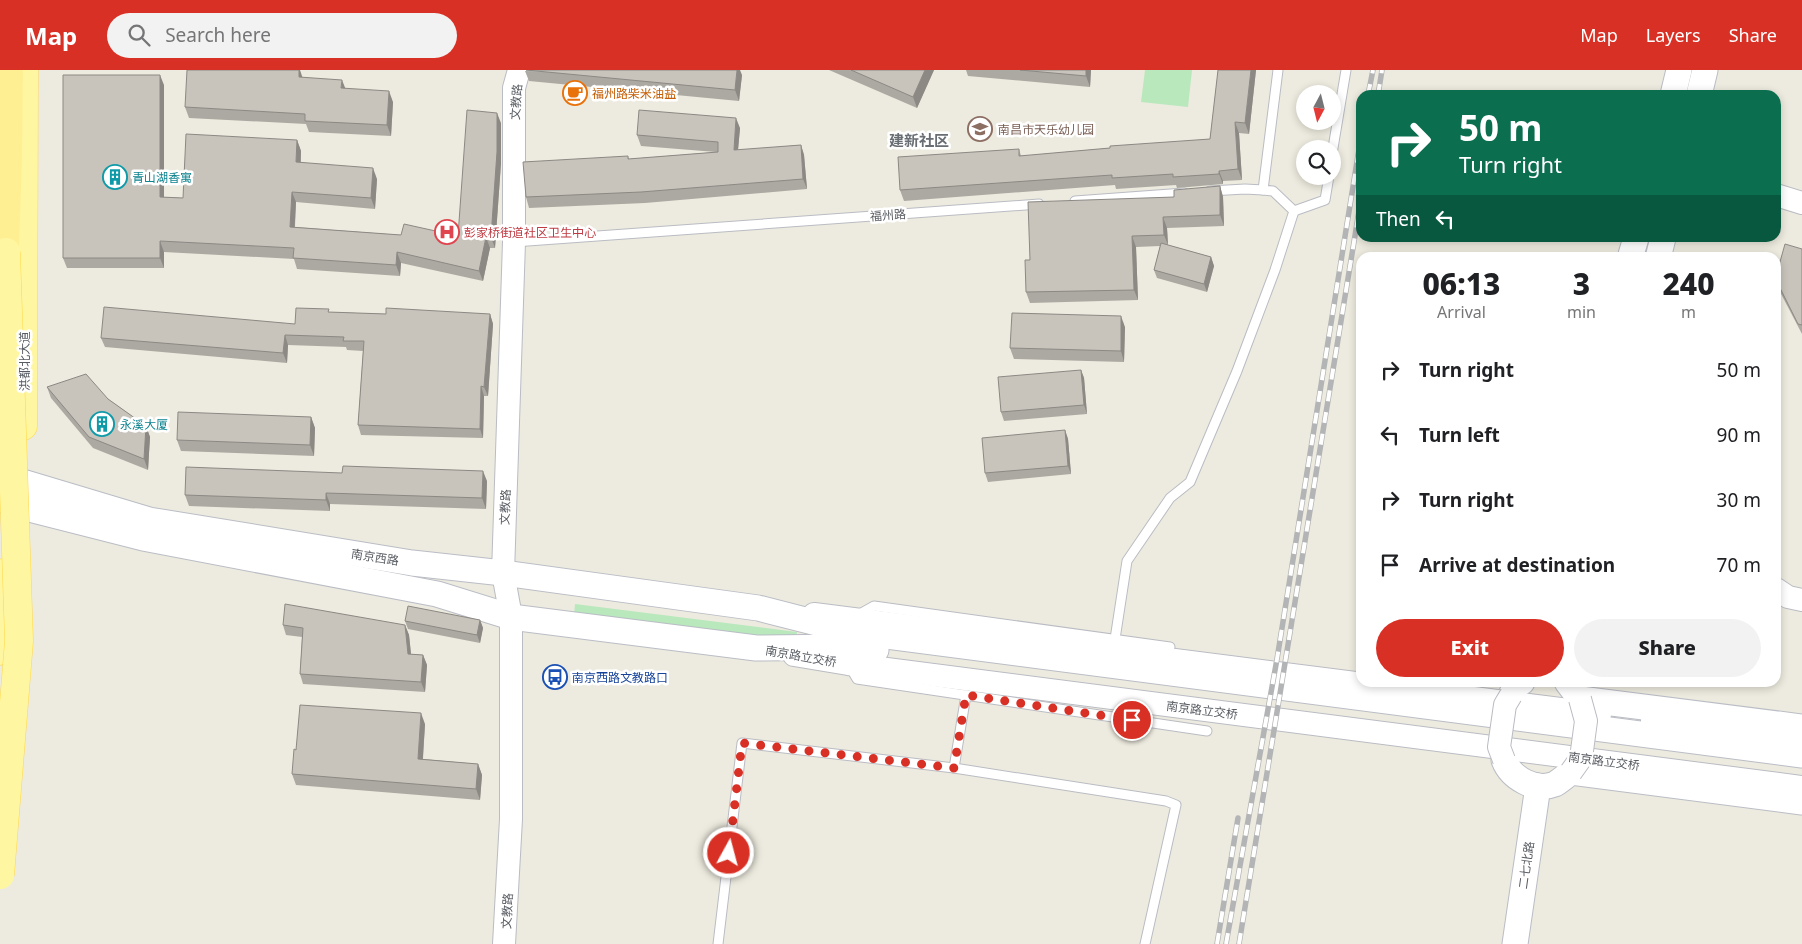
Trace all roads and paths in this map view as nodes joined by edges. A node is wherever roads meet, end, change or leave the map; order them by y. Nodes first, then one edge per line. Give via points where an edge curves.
1 (8, 70) edge
2 (24, 70) edge
3 (519, 70) edge
4 (1278, 70) edge
5 (1346, 70) edge
6 (1679, 70) edge
7 (1705, 70) edge
8 (1674, 90) edge
9 (1700, 90) edge
10 (1334, 140) edge
11 (1328, 185) edge
12 (1263, 190) junction
13 (1196, 192) edge
14 (1205, 192) edge
15 (1781, 197) edge
16 (1067, 202) edge
17 (1047, 203) edge
18 (1802, 203) edge
19 (1294, 211) junction
20 (514, 242) junction
21 (6, 252) junction
22 (0, 345) edge
23 (9, 488) edge
24 (504, 573) junction
25 (1781, 592) edge
26 (1802, 600) edge
27 (758, 608) junction
28 (511, 617) junction
29 (854, 618) junction
30 (1115, 639) junction
31 (1170, 646) dead end
32 (756, 648) junction
33 (0, 651) edge
34 (848, 664) junction
35 (1356, 683) edge
36 (1390, 687) edge
37 (1516, 689) edge
38 (1573, 691) edge
39 (966, 695) junction
40 (1802, 727) edge
41 (1206, 731) dead end
42 (1802, 740) edge
43 (1802, 755) edge
44 (1504, 760) joint
45 (954, 768) junction
46 (1802, 770) edge
47 (1571, 772) junction
48 (1538, 786) junction
49 (1802, 786) edge
50 (1802, 802) edge
51 (0, 875) edge
52 (504, 944) edge
53 (718, 944) edge
54 (1145, 944) edge
55 (1514, 944) edge

1 - 21 highway
2 - 23 main road, 洪都北大道 via 24,414
3 - 20 street, 文教路 via 514,88
4 - 12 lane
5 - 10 lane
6 - 8 main road
7 - 9 main road
11 - 19 lane via 1325,200
12 - 14 lane
12 - 19 lane via 1273,191
13 - 16 lane
15 - 18 street
17 - 20 lane, 福州路
19 - 30 lane via 1238,371 1190,482 1170,498 1127,560
20 - 24 street, 文教路
21 - 22 highway, bridge
21 - 51 main road, bridge via 19,641
23 - 24 main road, 南京西路 via 149,520 412,563
23 - 28 main road, 南京西路 via 143,538 437,594
23 - 33 main road, 洪都北大道 via 7,575
24 - 27 main road, 南京西路
24 - 28 street, 文教路
25 - 26 street
27 - 29 street
27 - 43 main road via 848,631
28 - 32 main road, 南京西路
28 - 52 street, 文教路 via 511,820
29 - 30 lane via 874,606
29 - 35 street
30 - 31 lane
32 - 34 street, 南京路立交桥
32 - 46 main road, 南京路立交桥 via 850,647
34 - 39 lane via 857,679
34 - 49 street, 南京路立交桥
36 - 42 street
37 - 44 street, bridge via 1505,705 1499,747
38 - 40 main road
38 - 47 street, bridge via 1586,721 1581,758
39 - 41 lane
39 - 45 lane
44 - 48 main road via 1518,779
45 - 53 lane via 742,743
45 - 54 lane via 1176,805
47 - 48 main road via 1554,784
47 - 50 main road
48 - 55 main road, 二七北路

